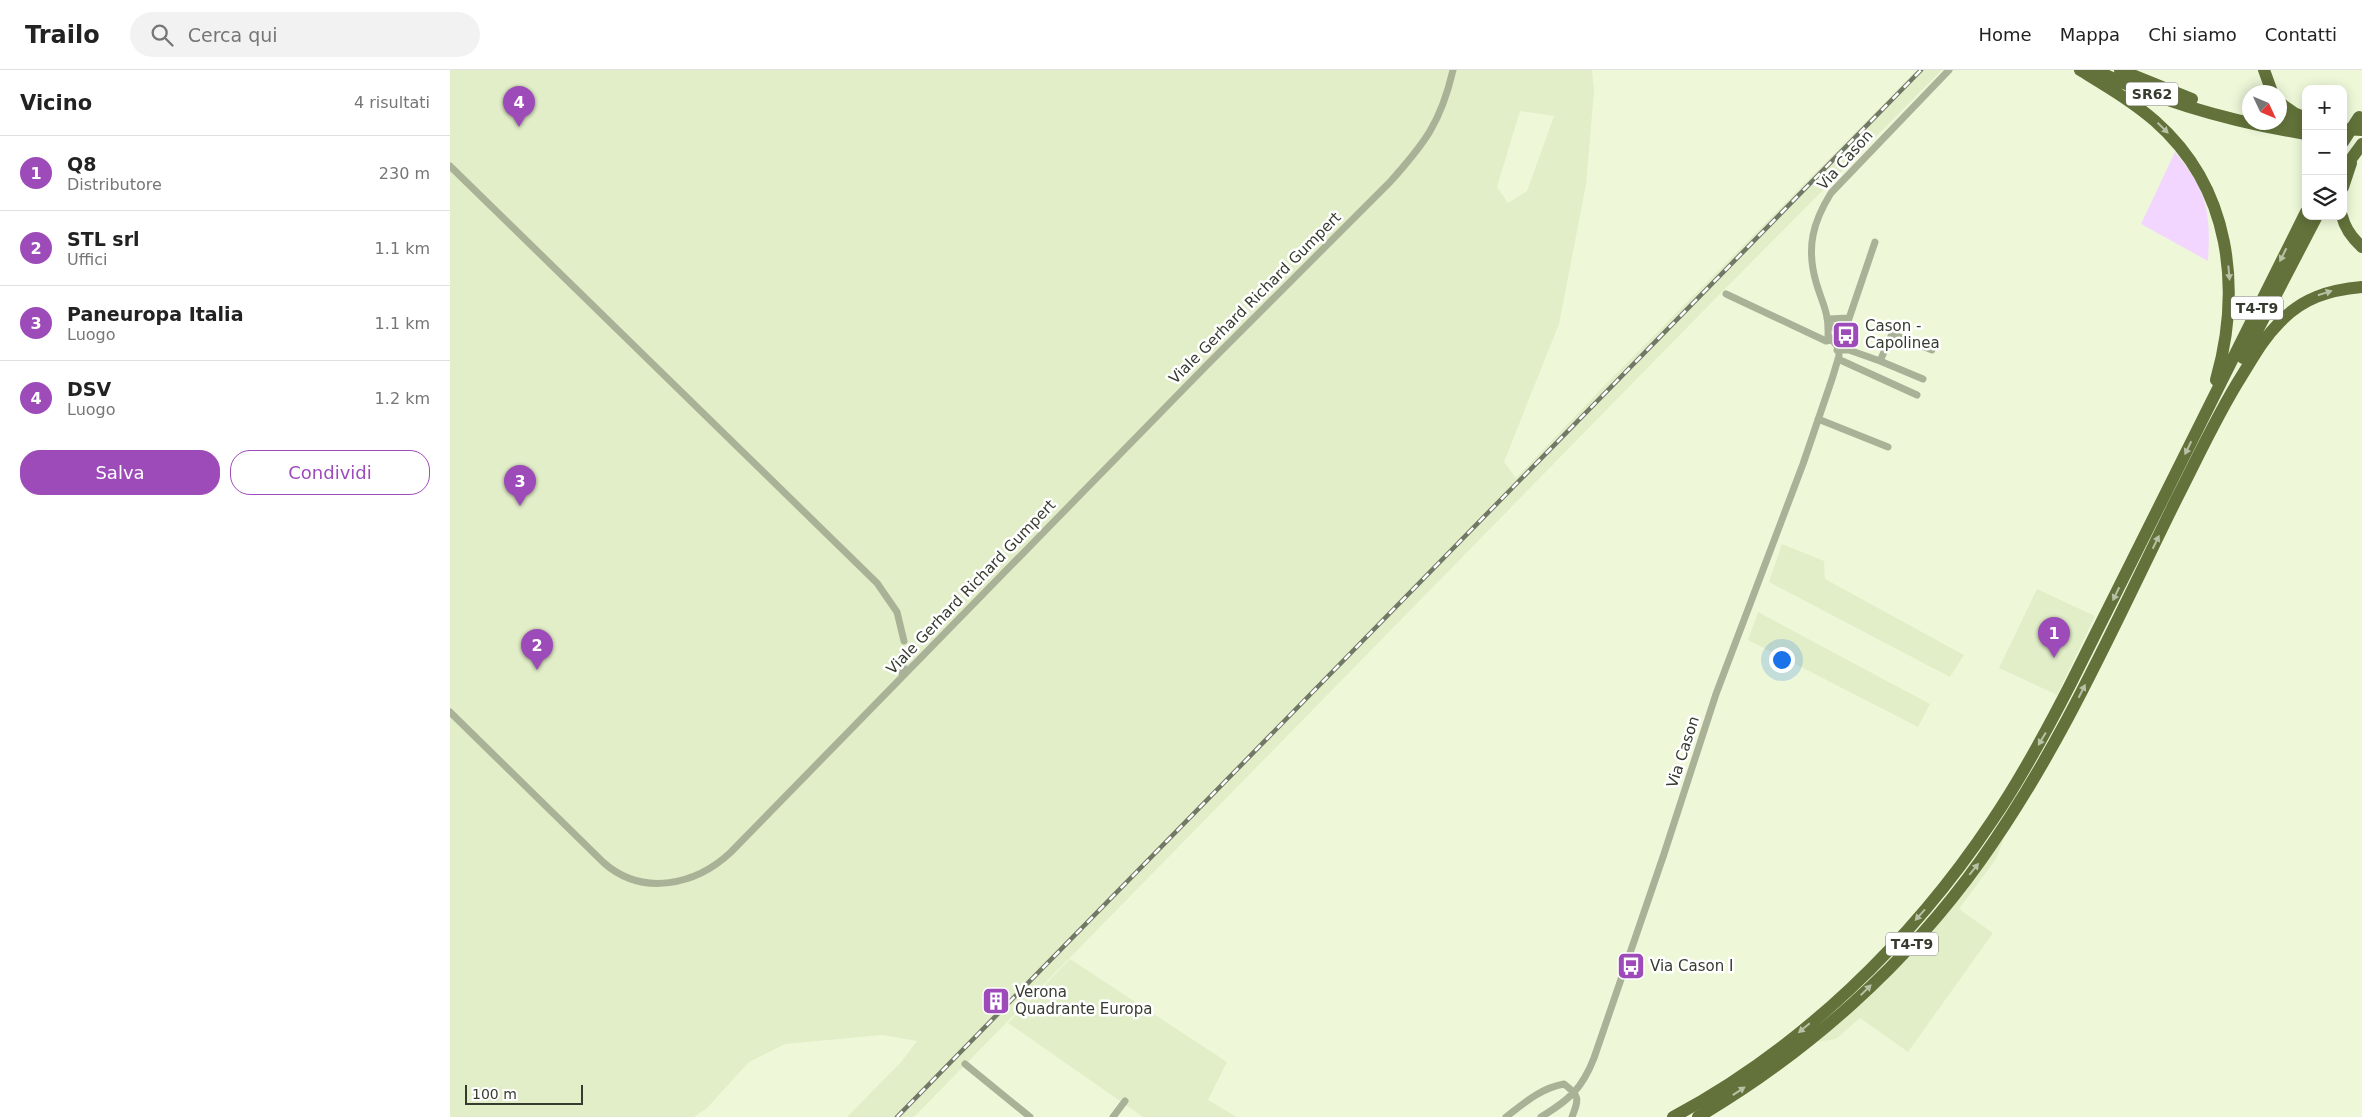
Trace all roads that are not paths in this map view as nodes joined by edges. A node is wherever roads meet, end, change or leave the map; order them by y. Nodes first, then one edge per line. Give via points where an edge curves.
1 (1453, 70) edge
2 (1949, 70) edge
3 (2080, 70) edge
4 (2095, 70) edge
5 (2120, 70) edge
6 (2264, 70) edge
7 (2269, 85) edge
8 (2287, 108) edge
9 (2242, 113) edge
10 (2361, 113) edge
11 (2302, 116) edge
12 (2287, 121) edge
13 (2302, 123) edge
14 (2347, 129) edge
15 (2362, 130) edge
16 (2302, 133) edge
17 (2347, 135) edge
18 (2347, 143) edge
19 (2359, 149) edge
20 (2347, 165) edge
21 (450, 166) edge
22 (2347, 177) edge
23 (2302, 220) edge
24 (2314, 220) edge
25 (2343, 220) edge
26 (1876, 242) dead end
27 (2362, 247) edge
28 (2362, 287) edge
29 (1726, 294) dead end
30 (1848, 318) junction
31 (1829, 320) junction
32 (1837, 331) junction
33 (1831, 340) junction
34 (1837, 348) junction
35 (1932, 350) dead end
36 (1838, 359) junction
37 (1880, 361) junction
38 (1922, 379) dead end
39 (2230, 393) junction
40 (1917, 395) dead end
41 (2209, 404) junction
42 (1818, 419) junction
43 (1888, 447) dead end
44 (904, 641) dead end
45 (904, 656) dead end
46 (902, 676) junction
47 (450, 712) edge
48 (965, 1064) dead end
49 (1575, 1093) junction
50 (1126, 1101) dead end
51 (1030, 1117) edge
52 (1113, 1117) edge
53 (1506, 1117) edge
54 (1541, 1117) edge
55 (1572, 1117) edge
56 (1673, 1117) edge
57 (1698, 1117) edge

1 - 46 street, Viale Gerhard Richard Gumpert via 1436,123 1405,165
2 - 31 street, Via Cason via 1831,193 1818,214 1813,229 1812,267
3 -> 41 highway via 2130,101 2169,134 2196,170 2214,206 2225,244 2230,304 2224,347
4 - 16 highway, SR62 via 2188,107
5 - 9 highway via 2202,103
6 - 7 highway
8 - 11 highway
10 - 17 highway, bridge
12 - 13 highway
14 - 15 highway
18 - 19 highway
19 - 20 highway
19 - 22 highway
21 - 44 street via 877,583 897,612
23 -> 41 highway, T4-T9
24 - 39 highway, T4-T9 via 2244,356
25 - 27 highway
26 - 30 street, Via Cason
39 -> 28 highway via 2262,342 2298,306 2331,291
29 - 33 street via 1826,341
30 - 31 street
30 - 32 street, Via Cason
30 - 34 street, Via Cason
31 - 32 street, Via Cason
31 - 33 street, Via Cason
32 - 34 street, Via Cason
33 - 34 street
34 - 36 street, Via Cason
34 - 37 street
35 - 37 street via 1892,334
36 - 40 street
36 - 42 street, Via Cason
37 - 38 street
57 -> 39 highway, T4-T9 via 1774,1067 1862,995 1922,932 1978,864 2028,792 2058,736
41 -> 56 highway, T4-T9 via 2047,731 1992,821 1946,885 1853,986 1742,1074
42 - 43 street
42 - 49 street, Via Cason via 1716,694 1594,1058
45 - 46 street
46 - 47 street, Viale Gerhard Richard Gumpert via 721,861 694,877 667,883 636,879 610,868
48 - 51 street
49 - 53 street via 1564,1084 1552,1086
49 - 54 street, Via Cason
49 - 55 street, Via Cason via 1578,1102
50 - 52 street

